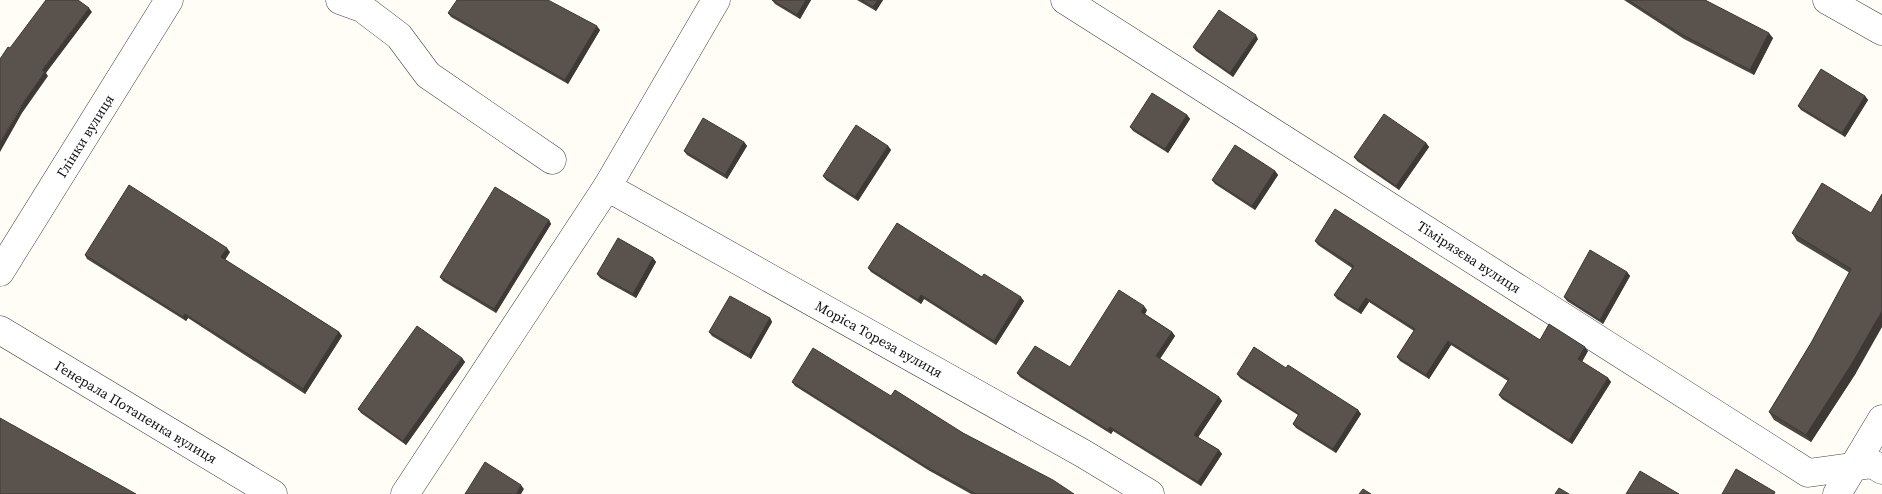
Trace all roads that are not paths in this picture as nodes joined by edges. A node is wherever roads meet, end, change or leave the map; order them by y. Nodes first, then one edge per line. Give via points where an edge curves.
1 (169, 0) edge
2 (340, 0) edge
3 (716, 0) edge
4 (1065, 0) edge
5 (1827, 0) edge
6 (1882, 31) edge
7 (552, 160) dead end
8 (607, 187) junction
9 (0, 272) edge
10 (0, 330) edge
11 (1882, 419) edge
12 (1853, 468) junction
13 (1882, 470) edge
14 (273, 494) edge
15 (405, 494) edge
16 (1150, 494) edge
17 (1837, 494) edge

1 - 9 street, Глінки вулиця
2 - 7 street via 362,8 399,36 428,75
3 - 8 street
4 - 12 street, Тімірязєва вулиця via 1808,473
5 - 6 street
8 - 15 street
8 - 16 street, Моріса Тореза вулиця
10 - 14 street, Генерала Потапенка вулиця
11 - 12 street
12 - 13 street, Тімірязєва вулиця via 1872,464
12 - 17 street

